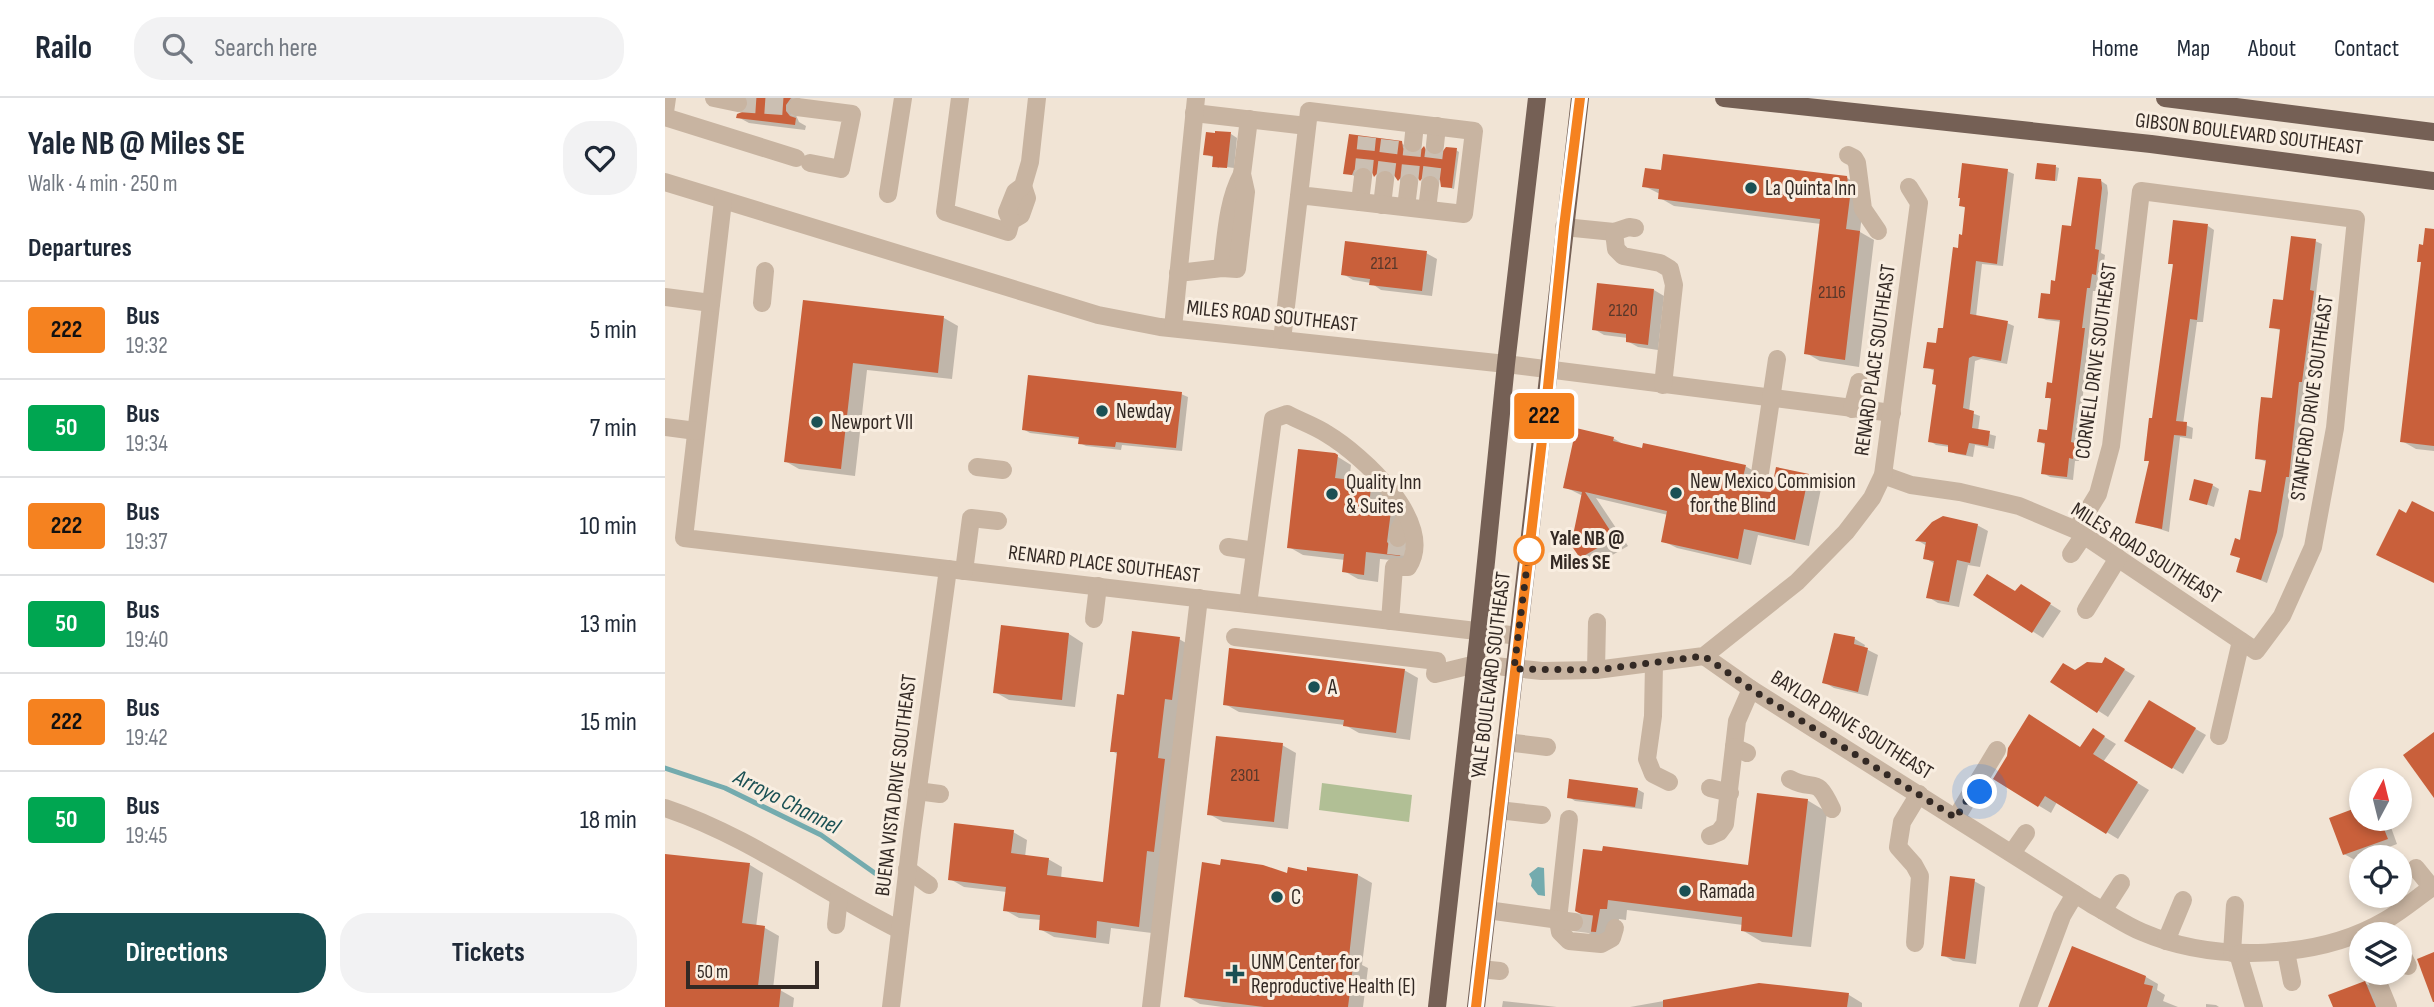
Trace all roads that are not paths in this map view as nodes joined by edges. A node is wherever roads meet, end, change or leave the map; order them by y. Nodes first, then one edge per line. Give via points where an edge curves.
1 (667, 98) edge
2 (714, 98) edge
3 (903, 98) edge
4 (960, 98) edge
5 (1037, 98) edge
6 (1537, 98) edge
7 (1580, 98) edge
8 (1724, 98) edge
9 (2165, 98) edge
10 (738, 103) dead end
11 (1195, 105) edge
12 (853, 106) edge
13 (797, 107) tunnel mouth
14 (665, 114) edge
15 (1249, 119) junction
16 (1370, 119) junction
17 (1392, 121) junction
18 (1415, 124) junction
19 (1307, 126) junction
20 (1437, 126) junction
21 (2434, 132) edge
22 (1367, 137) tunnel mouth
23 (1390, 140) tunnel mouth
24 (1413, 143) tunnel mouth
25 (1435, 145) tunnel mouth
26 (1848, 155) dead end
27 (1363, 177) tunnel mouth
28 (1385, 180) tunnel mouth
29 (2434, 181) edge
30 (665, 182) edge
31 (1409, 183) tunnel mouth
32 (1430, 186) tunnel mouth
33 (1909, 187) dead end
34 (2141, 191) joint
35 (888, 194) dead end
36 (1299, 195) junction
37 (723, 201) junction
38 (1360, 202) junction
39 (1382, 205) junction
40 (1406, 207) junction
41 (1427, 209) junction
42 (1564, 227) junction
43 (1635, 228) dead end
44 (1878, 231) dead end
45 (1614, 232) junction
46 (765, 271) dead end
47 (1178, 273) junction
48 (665, 298) edge
49 (711, 303) junction
50 (762, 303) dead end
51 (1173, 328) junction
52 (1282, 340) junction
53 (1777, 359) dead end
54 (1506, 365) junction
55 (1550, 370) junction
56 (1859, 382) dead end
57 (1663, 385) junction
58 (1772, 398) junction
59 (1852, 409) junction
60 (1892, 413) junction
61 (665, 427) edge
62 (696, 431) junction
63 (977, 467) dead end
64 (1003, 470) dead end
65 (1883, 475) junction
66 (1759, 480) dead end
67 (1406, 516) junction
68 (998, 521) dead end
69 (2080, 533) junction
70 (1228, 547) dead end
71 (1255, 551) junction
72 (1396, 553) junction
73 (2071, 554) dead end
74 (2118, 558) junction
75 (956, 570) junction
76 (1098, 586) junction
77 (1199, 598) junction
78 (1248, 604) junction
79 (2086, 610) dead end
80 (1094, 619) dead end
81 (1391, 621) junction
82 (1597, 622) dead end
83 (1479, 631) junction
84 (1518, 636) junction
85 (1235, 637) dead end
86 (2241, 641) junction
87 (2256, 651) joint
88 (1704, 656) junction
89 (1654, 663) junction
90 (1476, 664) junction
91 (1514, 669) junction
92 (1596, 670) junction
93 (1751, 689) junction
94 (2219, 736) dead end
95 (1506, 742) junction
96 (1547, 747) dead end
97 (1997, 750) dead end
98 (1790, 779) dead end
99 (1669, 782) dead end
100 (1710, 789) dead end
101 (918, 792) junction
102 (1730, 793) junction
103 (940, 794) dead end
104 (1919, 794) junction
105 (665, 808) edge
106 (1832, 809) dead end
107 (1498, 810) junction
108 (1542, 815) dead end
109 (1956, 818) junction
110 (1569, 819) dead end
111 (2026, 833) dead end
112 (1710, 835) dead end
113 (2011, 853) junction
114 (2416, 868) dead end
115 (908, 869) junction
116 (2121, 883) dead end
117 (929, 885) dead end
118 (2433, 887) edge
119 (2075, 894) junction
120 (839, 897) junction
121 (2183, 900) dead end
122 (2235, 905) dead end
123 (1487, 910) junction
124 (2103, 911) junction
125 (1566, 921) junction
126 (2394, 922) edge
127 (836, 925) dead end
128 (1597, 925) tunnel mouth
129 (900, 930) junction
130 (2349, 939) edge
131 (2166, 941) junction
132 (1915, 943) dead end
133 (2286, 951) junction
134 (2235, 954) junction
135 (1480, 968) junction
136 (1500, 971) dead end
137 (2292, 982) dead end
138 (2379, 985) edge
139 (891, 1007) edge
140 (1151, 1007) edge
141 (1437, 1007) edge
142 (1476, 1007) edge
143 (2028, 1007) edge
144 (2254, 1007) edge
145 (2388, 1007) edge

1 - 14 street
2 - 10 street
3 - 35 street
4 - 5 street via 945,212 1009,226 1007,212 1015,192 1023,186 1030,162
6 - 54 main road, YALE BOULEVARD SOUTHEAST
7 - 42 main road, YALE BOULEVARD SOUTHEAST
8 - 29 main road, GIBSON BOULEVARD SOUTHEAST via 2151,144
9 - 21 main road, GIBSON BOULEVARD SOUTHEAST
11 - 15 street
11 - 47 street
12 - 13 street
12 - 14 street via 841,169 803,161
15 - 19 street
15 - 47 street via 1237,269
16 - 17 street
16 - 19 street via 1309,111
16 - 22 street
17 - 18 street
17 - 23 street
18 - 20 street
18 - 24 street
19 - 36 street
20 - 25 street
20 - 41 street via 1474,131 1464,214
26 - 44 street via 1857,163 1863,209
27 - 38 street
28 - 39 street
30 - 37 street, MILES ROAD SOUTHEAST
31 - 40 street
32 - 41 street
33 - 60 street, RENARD PLACE SOUTHEAST via 1919,203
34 - 69 street, CORNELL DRIVE SOUTHEAST via 2111,446 2098,494
34 - 87 street, STANFORD DRIVE SOUTHEAST via 2356,219 2335,428 2313,547 2282,616
36 - 38 street
36 - 52 street
37 - 49 street
37 - 51 street, MILES ROAD SOUTHEAST via 1098,315
38 - 39 street
39 - 40 street
40 - 41 street
42 - 45 street
42 - 55 main road, YALE BOULEVARD SOUTHEAST
43 - 45 street
45 - 57 street via 1616,249 1623,256 1670,269 1674,285
46 - 50 street
47 - 51 street
48 - 49 street
49 - 62 street
51 - 52 street, MILES ROAD SOUTHEAST
52 - 54 street, MILES ROAD SOUTHEAST
53 - 58 street
54 - 55 street, MILES ROAD SOUTHEAST
54 - 83 main road, YALE BOULEVARD SOUTHEAST
55 - 57 street, MILES ROAD SOUTHEAST
55 - 84 main road, YALE BOULEVARD SOUTHEAST
56 - 59 street
57 - 58 street, MILES ROAD SOUTHEAST
58 - 59 street, MILES ROAD SOUTHEAST
58 - 66 street
59 - 60 street, MILES ROAD SOUTHEAST
60 - 65 street, RENARD PLACE SOUTHEAST
61 - 62 street
62 - 75 street, RENARD PLACE SOUTHEAST via 684,538
63 - 64 street
65 - 69 street, MILES ROAD SOUTHEAST via 1911,485 2019,506
65 - 88 street, RENARD PLACE SOUTHEAST via 1846,532 1797,582
67 - 71 street via 1375,472 1327,434 1287,414 1273,419
67 - 72 street
67 - 72 street via 1414,529 1416,555 1408,567
68 - 75 street, BUENA VISTA DRIVE SOUTHEAST via 971,518
69 - 73 street, CORNELL DRIVE SOUTHEAST
69 - 74 street, MILES ROAD SOUTHEAST
70 - 71 street
71 - 78 street
72 - 81 street
74 - 79 street
74 - 86 street, MILES ROAD SOUTHEAST
75 - 76 street, RENARD PLACE SOUTHEAST
75 - 101 street, BUENA VISTA DRIVE SOUTHEAST
76 - 77 street, RENARD PLACE SOUTHEAST
76 - 80 street
77 - 78 street, RENARD PLACE SOUTHEAST
77 - 140 street
78 - 81 street, RENARD PLACE SOUTHEAST
81 - 83 street, RENARD PLACE SOUTHEAST
82 - 92 street
83 - 84 street, RENARD PLACE SOUTHEAST
83 - 90 main road, YALE BOULEVARD SOUTHEAST
84 - 91 main road, YALE BOULEVARD SOUTHEAST
85 - 90 street via 1437,661 1435,674
86 - 87 street, MILES ROAD SOUTHEAST
86 - 94 street
88 - 89 street
88 - 93 street, BAYLOR DRIVE SOUTHEAST
89 - 92 street
89 - 99 street via 1647,759 1653,774
90 - 91 street
90 - 141 main road, YALE BOULEVARD SOUTHEAST
91 - 92 street
91 - 95 main road, YALE BOULEVARD SOUTHEAST
93 - 102 street via 1737,720 1741,750
93 - 104 street, BAYLOR DRIVE SOUTHEAST
95 - 96 street
95 - 107 main road, YALE BOULEVARD SOUTHEAST
97 - 109 street via 1977,790
98 - 106 street via 1816,785
100 - 102 street
101 - 103 street
101 - 115 street, BUENA VISTA DRIVE SOUTHEAST
102 - 112 street via 1725,824
104 - 109 street, BAYLOR DRIVE SOUTHEAST
104 - 132 street via 1902,822 1898,846 1920,876
105 - 120 street via 730,835
107 - 108 street
107 - 123 main road, YALE BOULEVARD SOUTHEAST
109 - 113 street, BAYLOR DRIVE SOUTHEAST
110 - 125 street
111 - 113 street
113 - 119 street, BAYLOR DRIVE SOUTHEAST
114 - 118 street
115 - 117 street
115 - 129 street, BUENA VISTA DRIVE SOUTHEAST
116 - 124 street
118 - 126 street, BAYLOR DRIVE SOUTHEAST
119 - 124 street, BAYLOR DRIVE SOUTHEAST
119 - 143 street via 2062,916
120 - 127 street
120 - 129 street
121 - 131 street
122 - 134 street
123 - 125 street
123 - 135 main road, YALE BOULEVARD SOUTHEAST
124 - 131 street, BAYLOR DRIVE SOUTHEAST
125 - 128 street via 1560,932 1569,941 1601,944 1620,929
129 - 139 street, BUENA VISTA DRIVE SOUTHEAST
130 - 133 street, BAYLOR DRIVE SOUTHEAST
131 - 134 street, BAYLOR DRIVE SOUTHEAST
133 - 134 street, BAYLOR DRIVE SOUTHEAST
133 - 137 street
134 - 144 street
135 - 136 street
135 - 142 main road, YALE BOULEVARD SOUTHEAST
138 - 145 street

